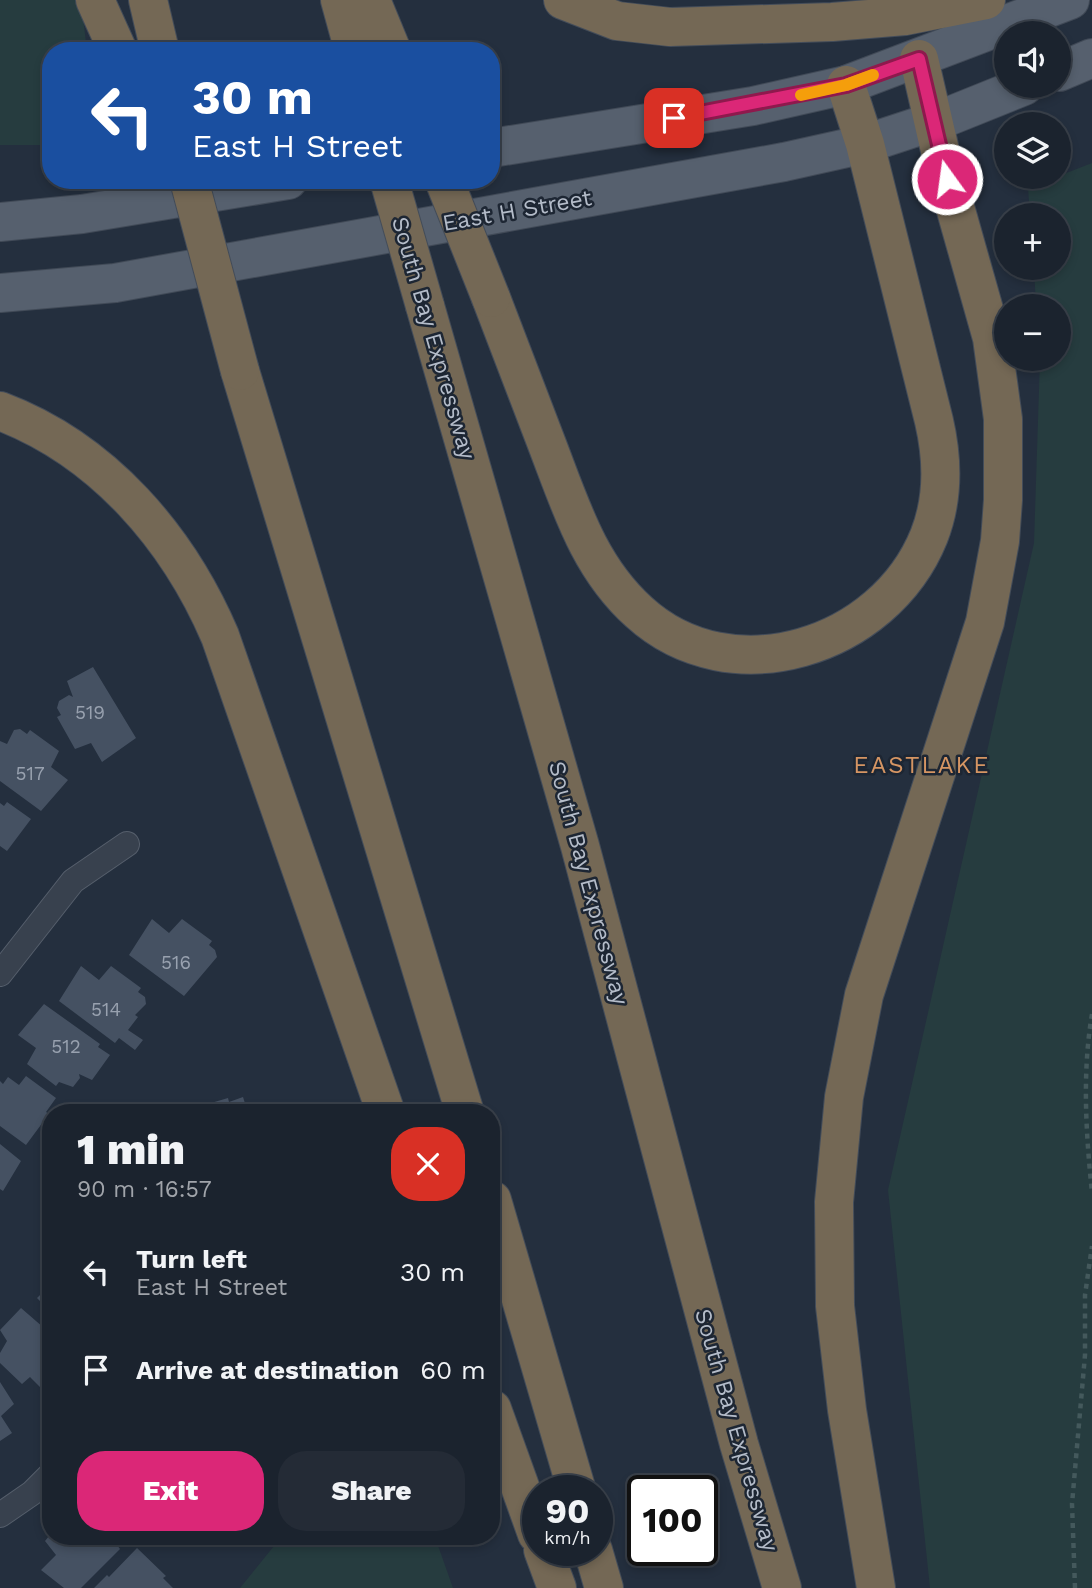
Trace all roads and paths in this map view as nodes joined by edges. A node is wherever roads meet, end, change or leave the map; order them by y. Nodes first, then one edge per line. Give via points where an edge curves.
1 (94, 0) edge
2 (148, 0) edge
3 (340, 0) edge
4 (371, 0) edge
5 (563, 0) edge
6 (986, 0) edge
7 (1070, 0) edge
8 (114, 42) edge
9 (158, 42) edge
10 (352, 42) edge
11 (388, 42) edge
12 (1092, 58) edge
13 (919, 59) junction
14 (1071, 67) edge
15 (846, 85) junction
16 (994, 98) edge
17 (933, 122) junction
18 (865, 144) junction
19 (500, 147) edge
20 (184, 189) edge
21 (191, 189) edge
22 (233, 189) edge
23 (392, 189) edge
24 (448, 189) edge
25 (198, 220) junction
26 (0, 222) edge
27 (0, 293) edge
28 (0, 411) edge
29 (127, 844) dead end
30 (0, 974) edge
31 (1092, 1014) edge
32 (383, 1104) edge
33 (462, 1104) edge
34 (1092, 1193) edge
35 (500, 1227) edge
36 (1092, 1246) edge
37 (500, 1431) edge
38 (572, 1475) edge
39 (42, 1483) edge
40 (522, 1492) edge
41 (0, 1514) edge
42 (549, 1566) edge
43 (598, 1566) edge
44 (557, 1588) edge
45 (604, 1588) edge
46 (782, 1588) edge
47 (876, 1588) edge
48 (1075, 1588) edge

1 - 8 highway
2 - 9 highway
3 - 10 highway
4 - 11 highway
5 - 6 highway via 617,20 670,27 831,23 905,16
7 - 13 main road
12 - 14 main road
13 - 15 main road
13 - 17 highway
15 - 18 highway
15 - 19 main road via 753,106
16 - 17 main road, East H Street
17 - 18 main road, East H Street
17 - 47 highway via 992,338 1003,419 1003,500 985,622 864,995 844,1097 834,1202 835,1306
18 - 24 highway, bridge via 934,421 940,490 929,535 907,576 860,621 819,643 774,654 739,655 683,643 622,597 606,577 581,533
18 - 27 main road, East H Street via 115,283
20 - 25 highway, bridge
21 - 25 highway, bridge
22 - 26 main road via 82,214
23 - 46 highway, South Bay Expressway, bridge via 576,832 739,1444
25 - 33 highway, bridge
28 - 32 highway via 98,468 148,517 190,573 220,636
29 - 30 street via 73,881
31 - 34 path via 1087,1043 1087,1140
35 - 38 highway
36 - 48 path via 1072,1504
37 - 40 highway
39 - 41 street
42 - 44 highway
43 - 45 highway

